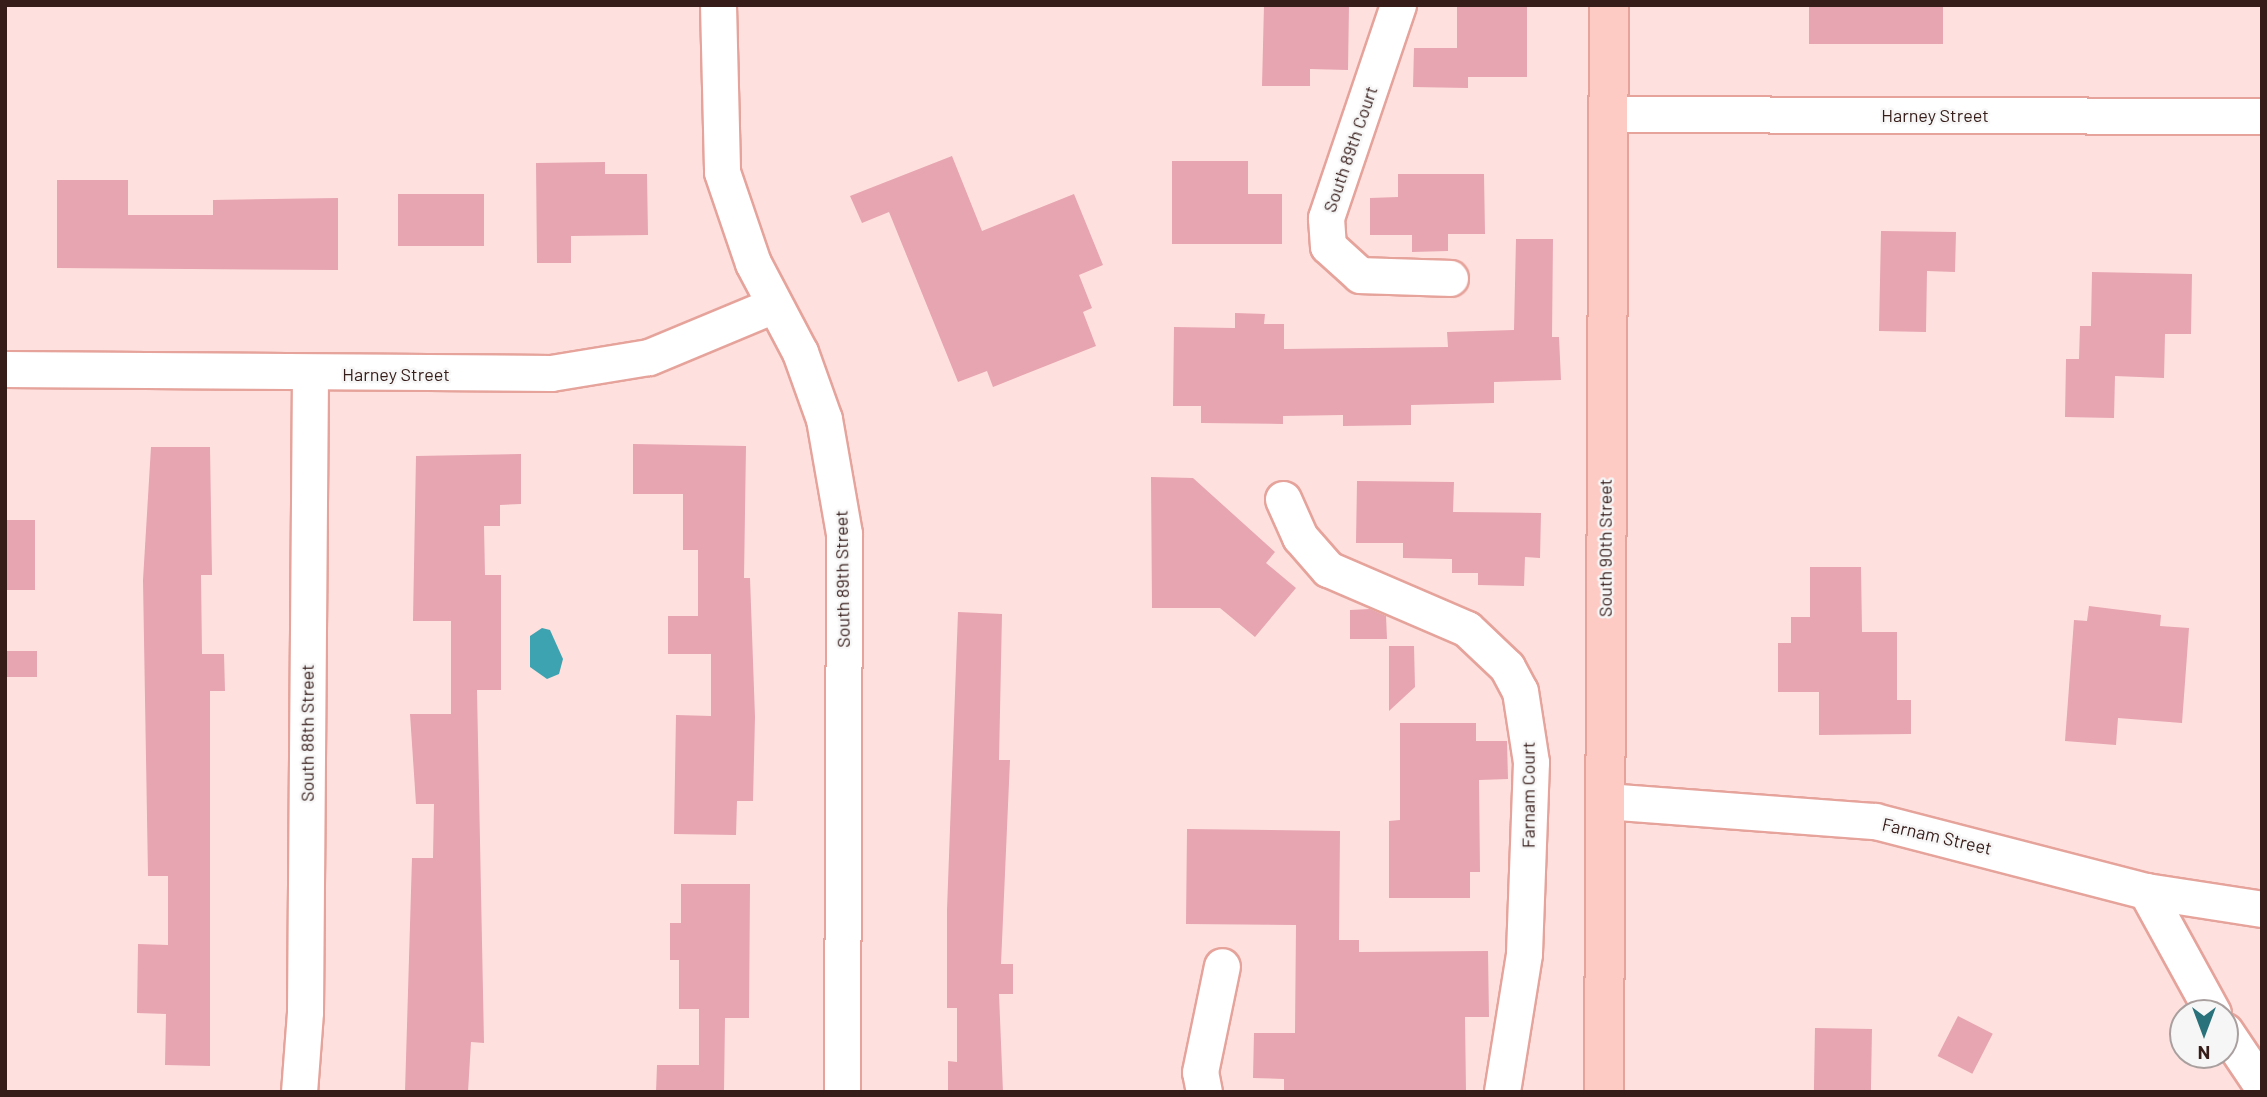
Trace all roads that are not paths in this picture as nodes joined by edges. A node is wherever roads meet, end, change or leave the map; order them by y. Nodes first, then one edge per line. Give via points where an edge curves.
1 (718, 5) edge
2 (1398, 5) edge
3 (1609, 5) edge
4 (1608, 114) junction
5 (2262, 116) edge
6 (1450, 278) dead end
7 (774, 305) junction
8 (5, 369) edge
9 (310, 374) junction
10 (1283, 499) dead end
11 (1606, 800) junction
12 (2146, 891) junction
13 (2262, 909) edge
14 (1222, 966) dead end
15 (2205, 999) edge
16 (2239, 1052) edge
17 (2262, 1086) edge
18 (299, 1092) edge
19 (842, 1092) edge
20 (1204, 1092) edge
21 (1502, 1092) edge
22 (1604, 1092) edge

1 - 7 street, South 89th Street via 722,172
2 - 6 street, South 89th Court via 1326,218 1328,246 1360,275
3 - 4 main road, South 90th Street
4 - 5 street, Harney Street
4 - 11 main road, South 90th Street
7 - 9 street, Harney Street via 649,357 601,368
7 - 19 street, South 89th Street via 824,419 844,534
8 - 9 street, Harney Street
9 - 18 street, South 88th Street via 305,1012
10 - 21 street, Farnam Court via 1300,537 1328,569 1467,629 1507,667 1520,691 1531,762 1524,940
11 - 12 street, Farnam Street via 1875,821
11 - 22 main road, South 90th Street
12 - 13 street, Farnam Street
12 - 15 street
14 - 20 street via 1200,1072
16 - 17 street

